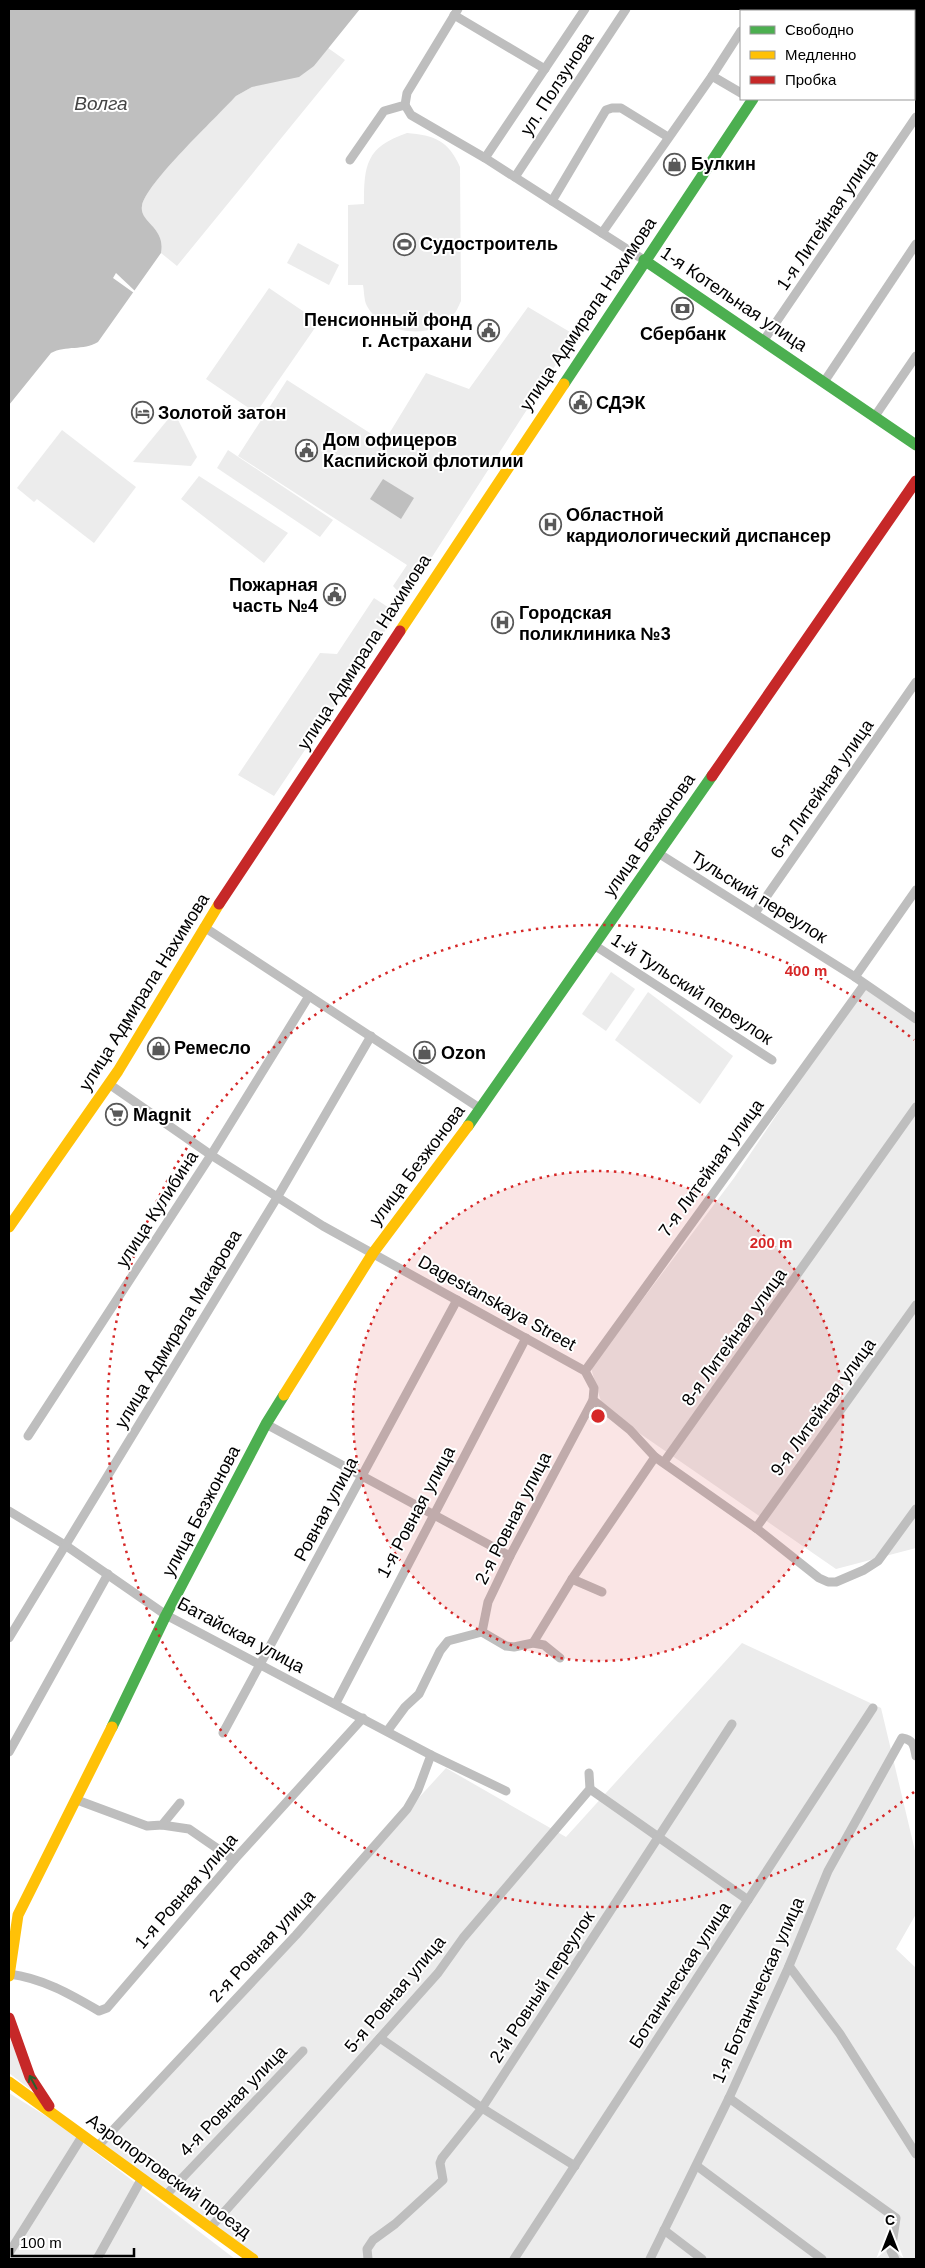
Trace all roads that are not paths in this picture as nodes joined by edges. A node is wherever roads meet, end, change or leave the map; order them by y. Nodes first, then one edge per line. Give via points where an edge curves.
1 (585, 9) edge
2 (626, 9) edge
3 (456, 12) edge
4 (740, 33) edge
5 (545, 69) junction
6 (712, 76) junction
7 (740, 92) edge
8 (751, 100) edge
9 (405, 105) junction
10 (916, 117) edge
11 (668, 137) junction
12 (486, 158) junction
13 (350, 160) dead end
14 (516, 177) junction
15 (552, 201) junction
16 (602, 232) junction
17 (916, 244) edge
18 (644, 260) junction
19 (764, 340) junction
20 (916, 356) edge
21 (824, 382) junction
22 (875, 416) junction
23 (916, 445) edge
24 (916, 481) edge
25 (916, 682) edge
26 (658, 853) junction
27 (916, 890) edge
28 (755, 913) junction
29 (204, 927) junction
30 (594, 945) junction
31 (855, 977) junction
32 (864, 985) junction
33 (309, 996) junction
34 (916, 1019) edge
35 (371, 1036) junction
36 (772, 1060) dead end
37 (109, 1084) junction
38 (916, 1107) edge
39 (481, 1110) junction
40 (211, 1155) junction
41 (278, 1196) junction
42 (9, 1227) edge
43 (373, 1252) junction
44 (458, 1300) junction
45 (916, 1304) edge
46 (526, 1338) junction
47 (585, 1371) junction
48 (593, 1400) junction
49 (266, 1424) junction
50 (28, 1436) dead end
51 (655, 1457) junction
52 (664, 1462) junction
53 (362, 1477) junction
54 (916, 1509) edge
55 (9, 1511) edge
56 (433, 1513) junction
57 (756, 1528) junction
58 (65, 1545) junction
59 (510, 1556) junction
60 (108, 1574) junction
61 (572, 1579) junction
62 (602, 1592) dead end
63 (166, 1615) junction
64 (482, 1632) junction
65 (9, 1638) edge
66 (533, 1643) junction
67 (560, 1658) dead end
68 (261, 1664) junction
69 (336, 1703) junction
70 (872, 1708) dead end
71 (363, 1718) junction
72 (732, 1724) dead end
73 (388, 1730) junction
74 (223, 1733) dead end
75 (9, 1752) edge
76 (431, 1755) junction
77 (916, 1756) edge
78 (590, 1773) dead end
79 (590, 1788) junction
80 (506, 1791) dead end
81 (77, 1800) junction
82 (180, 1803) dead end
83 (162, 1825) junction
84 (659, 1838) junction
85 (234, 1860) junction
86 (748, 1900) junction
87 (18, 1915) junction
88 (9, 1925) edge
89 (789, 1966) junction
90 (9, 1975) edge
91 (9, 2018) edge
92 (380, 2038) junction
93 (303, 2051) dead end
94 (10, 2087) edge
95 (729, 2098) junction
96 (482, 2108) junction
97 (63, 2120) junction
98 (83, 2135) junction
99 (98, 2146) junction
100 (916, 2154) edge
101 (575, 2166) junction
102 (697, 2166) junction
103 (142, 2178) junction
104 (166, 2195) junction
105 (210, 2228) junction
106 (664, 2230) junction
107 (9, 2253) edge
108 (97, 2259) edge
109 (253, 2259) edge
110 (368, 2259) edge
111 (514, 2259) edge
112 (650, 2259) edge
113 (702, 2259) edge
114 (822, 2259) edge
115 (895, 2259) edge

1 - 5 street
2 - 14 street, ул. Ползунова
3 - 5 street, ул. Ползунова
3 - 9 street via 407,93
4 - 6 street
5 - 12 street
6 - 7 street
6 - 11 street
8 - 18 street, улица Адмирала Нахимова
9 - 12 street, 1-я Котельная улица via 411,115
9 - 13 street via 384,111
10 - 19 street, 1-я Литейная улица
11 - 15 street via 621,108 606,110
11 - 16 street
12 - 14 street, 1-я Котельная улица
14 - 15 street, 1-я Котельная улица
15 - 16 street, 1-я Котельная улица
16 - 18 street, 1-я Котельная улица
17 - 21 street
18 - 19 street, 1-я Котельная улица
18 - 29 street, улица Адмирала Нахимова
19 - 21 street, 1-я Котельная улица
20 - 22 street
21 - 22 street, 1-я Котельная улица
22 - 23 street, 1-я Котельная улица
24 - 26 street, улица Безжонова
25 - 28 street, 6-я Литейная улица
26 - 28 street, Тульский переулок
26 - 30 street, улица Безжонова
27 - 31 street
28 - 31 street, Тульский переулок
29 - 33 street
29 - 37 street, улица Адмирала Нахимова
30 - 36 street, 1-й Тульский переулок
30 - 39 street, улица Безжонова
31 - 32 street, Тульский переулок
32 - 34 street, Тульский переулок
32 - 47 street, 7-я Литейная улица
33 - 35 street
33 - 40 street, улица Кулибина
35 - 39 street
35 - 41 street, улица Адмирала Макарова
37 - 40 street, Dagestanskaya Street
37 - 42 street, улица Адмирала Нахимова
38 - 52 street, 8-я Литейная улица
39 - 43 street, улица Безжонова
40 - 41 street, Dagestanskaya Street
40 - 50 street, улица Кулибина
41 - 43 street, Dagestanskaya Street via 322,1226
41 - 58 street, улица Адмирала Макарова
43 - 44 street, Dagestanskaya Street
43 - 49 street, улица Безжонова
44 - 46 street, Dagestanskaya Street
44 - 53 street, Ровная улица
45 - 57 street, 9-я Литейная улица
46 - 47 street, Dagestanskaya Street
46 - 56 street, 1-я Ровная улица
47 - 48 street, Dagestanskaya Street via 594,1388
48 - 51 street via 630,1430
48 - 59 street, 2-я Ровная улица
49 - 53 street
49 - 63 street, улица Безжонова
51 - 52 street
51 - 61 street
52 - 57 street
53 - 56 street
53 - 68 street, Ровная улица
54 - 57 street via 878,1561 836,1582 819,1578
55 - 58 street, Батайская улица
56 - 59 street
56 - 69 street, 1-я Ровная улица
58 - 60 street, Батайская улица
58 - 65 street, улица Адмирала Макарова
59 - 64 street, 2-я Ровная улица via 488,1602
60 - 63 street, Батайская улица
60 - 75 street
61 - 62 street
61 - 66 street
63 - 68 street, Батайская улица
63 - 81 street, улица Безжонова
64 - 66 street via 506,1646
64 - 73 street via 448,1641 423,1689 404,1707
66 - 67 street via 544,1645
68 - 69 street, Батайская улица
68 - 74 street, Ровная улица
69 - 71 street, Батайская улица
70 - 86 street, Ботаническая улица
71 - 73 street, Батайская улица
71 - 85 street, 1-я Ровная улица
72 - 84 street, 2-й Ровный переулок
73 - 76 street, Батайская улица
76 - 80 street, Батайская улица
76 - 99 street, 2-я Ровная улица via 408,1809 296,1935
77 - 89 street, 1-я Ботаническая улица via 910,1740 902,1738 828,1871
78 - 79 street
79 - 84 street
79 - 92 street, 5-я Ровная улица via 463,1938 438,1973
81 - 83 street via 146,1826
81 - 87 street, улица Безжонова
82 - 83 street
83 - 85 street via 189,1829
84 - 86 street
84 - 96 street, 2-й Ровный переулок
85 - 90 street, 1-я Ровная улица via 104,2010 54,1986 28,1977
86 - 101 street, Ботаническая улица
87 - 88 street
87 - 90 street, улица Безжонова
89 - 95 street, 1-я Ботаническая улица
89 - 100 street via 840,2034
97 -> 91 street via 30,2077
92 - 96 street
92 - 105 street, 5-я Ровная улица
93 - 104 street, 4-я Ровная улица
94 - 97 street
95 - 102 street, 1-я Ботаническая улица
95 - 115 street via 896,2218 891,2251
96 - 101 street
96 - 110 street, 2-й Ровный переулок via 442,2158 443,2180 373,2240 367,2249
97 - 98 street, Аэропортовский проезд
98 - 99 street, Аэропортовский проезд
98 - 107 street
99 - 103 street, Аэропортовский проезд
101 - 111 street, Ботаническая улица
102 - 106 street, 1-я Ботаническая улица
102 - 114 street
103 - 104 street, Аэропортовский проезд
103 - 108 street
104 - 105 street, Аэропортовский проезд
105 - 109 street, Аэропортовский проезд
106 - 112 street, 1-я Ботаническая улица
106 - 113 street

